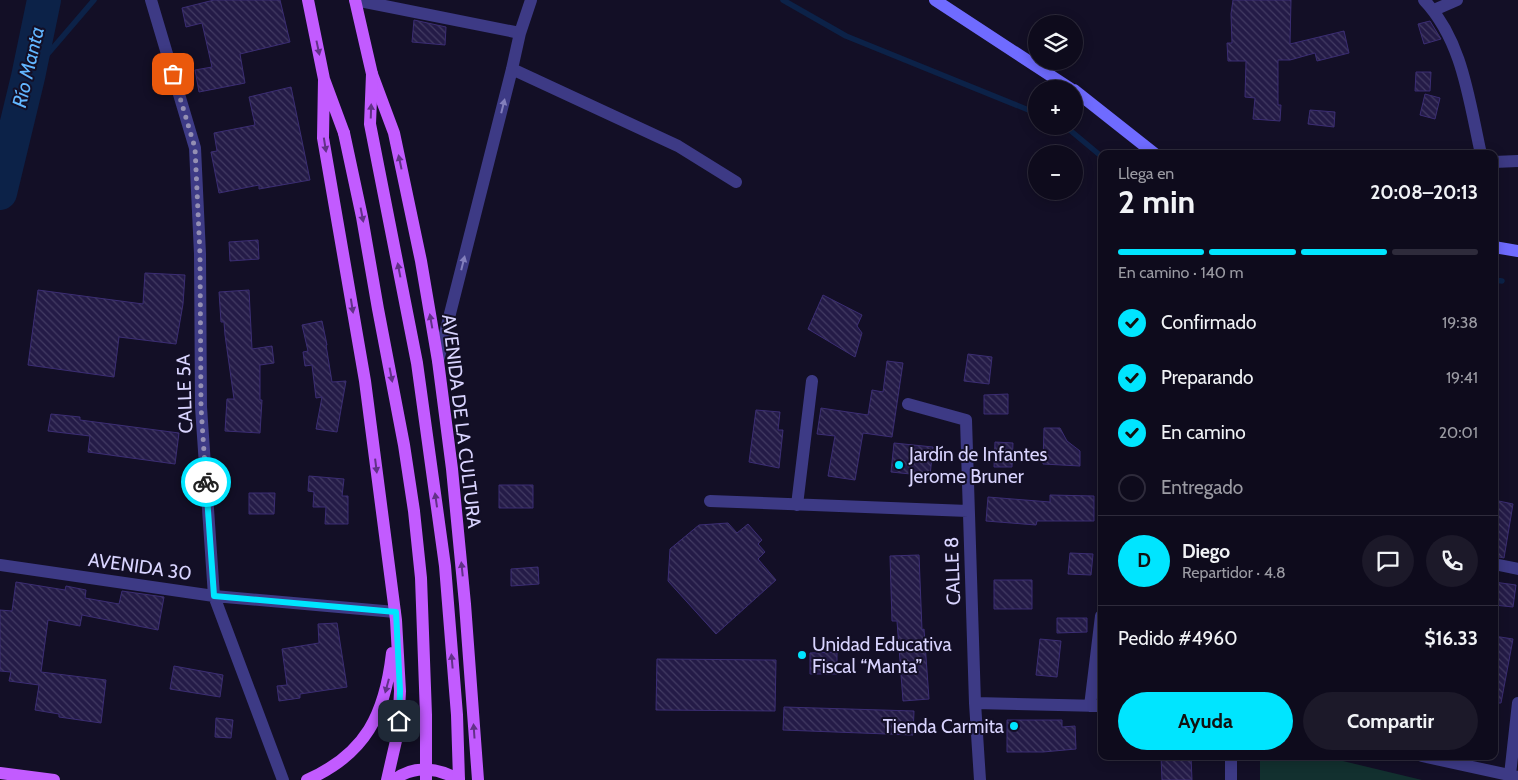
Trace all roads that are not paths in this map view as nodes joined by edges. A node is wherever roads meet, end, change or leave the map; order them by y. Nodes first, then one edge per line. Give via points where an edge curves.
1 (151, 0) edge
2 (308, 0) edge
3 (355, 0) edge
4 (531, 0) edge
5 (935, 0) edge
6 (1424, 0) edge
7 (1457, 0) edge
8 (1434, 10) junction
9 (520, 33) junction
10 (512, 69) junction
11 (372, 74) junction
12 (324, 79) junction
13 (1057, 80) edge
14 (1083, 98) edge
15 (1150, 150) edge
16 (1480, 150) edge
17 (1518, 161) edge
18 (1498, 162) edge
19 (736, 182) dead end
20 (1498, 248) edge
21 (1518, 252) edge
22 (438, 361) junction
23 (812, 381) dead end
24 (908, 404) dead end
25 (710, 501) dead end
26 (798, 505) junction
27 (968, 512) junction
28 (0, 565) edge
29 (1498, 565) edge
30 (1518, 569) edge
31 (214, 596) junction
32 (396, 616) junction
33 (1098, 670) edge
34 (976, 703) junction
35 (1518, 703) edge
36 (1096, 706) edge
37 (1231, 760) edge
38 (1440, 760) edge
39 (0, 773) edge
40 (1514, 776) edge
41 (54, 780) edge
42 (283, 780) edge
43 (307, 780) edge
44 (387, 780) edge
45 (394, 780) edge
46 (426, 780) edge
47 (459, 780) edge
48 (478, 780) edge
49 (980, 780) edge
50 (1231, 780) edge

1 - 31 street, CALLE 5A via 195,148 200,254 201,407
2 -> 12 main road
3 - 9 street
3 - 11 main road, AVENIDA DE LA CULTURA
4 - 9 street
5 - 13 street
6 - 8 street
7 - 8 street
8 - 16 street via 1460,61
9 - 10 street
10 - 19 street via 678,146
22 -> 10 street
22 -> 11 main road, AVENIDA DE LA CULTURA via 394,133
47 -> 11 main road, AVENIDA DE LA CULTURA, bridge via 445,566 417,363 370,124
12 -> 32 main road via 323,138 365,381
12 -> 46 main road, bridge via 344,134 362,217 414,511 421,578
14 - 15 street
17 - 18 street
20 - 21 street
48 -> 22 main road, AVENIDA DE LA CULTURA via 465,604
23 - 26 street
24 - 27 street, CALLE 8 via 966,420
25 - 26 street
26 - 27 street
27 - 34 street, CALLE 8
28 - 31 street, AVENIDA 30
29 - 30 street
31 - 32 street, AVENIDA 30
31 - 42 street, CALLE 5A
32 -> 43 main road via 390,674 370,728 340,762
32 - 44 main road via 399,718
33 - 36 street
34 - 36 street
34 - 49 street, CALLE 8
35 - 40 street
37 - 50 street
38 - 40 street
39 - 41 main road
45 - 47 main road via 412,771 428,769 444,772

